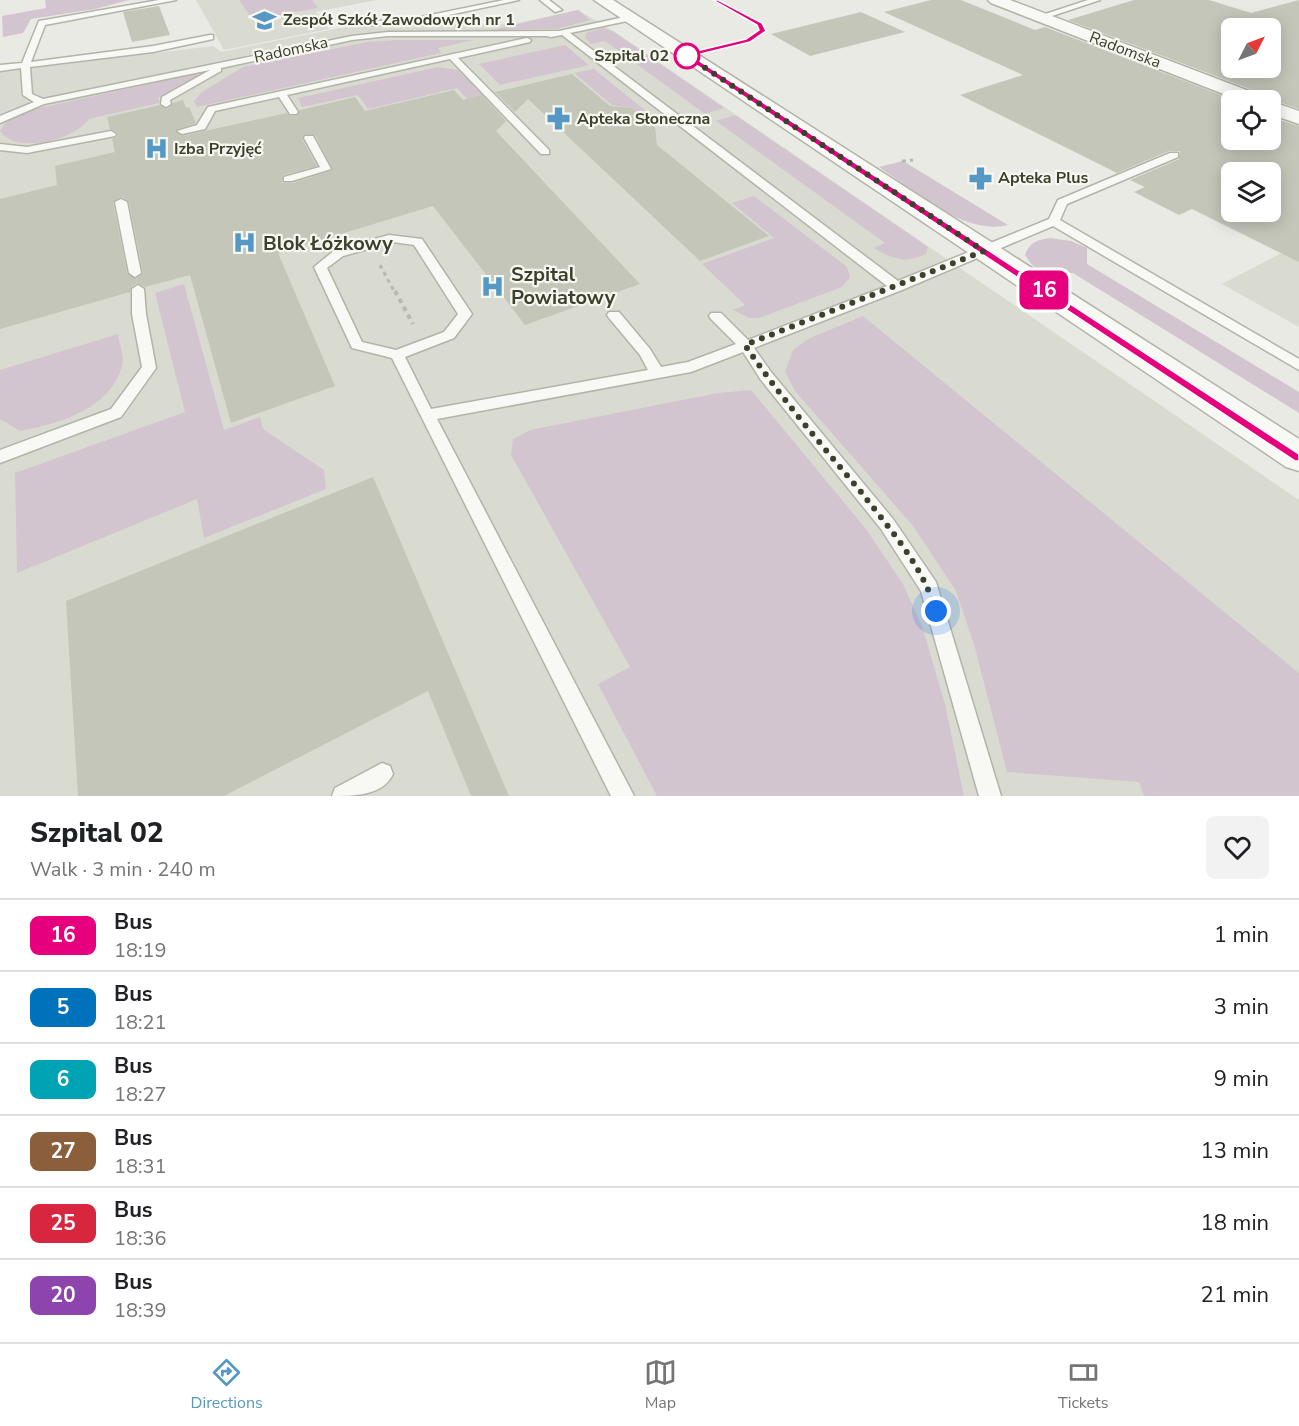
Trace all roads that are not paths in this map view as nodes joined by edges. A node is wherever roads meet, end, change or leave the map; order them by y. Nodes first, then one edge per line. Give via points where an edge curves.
1 (172, 0) edge
2 (515, 0) edge
3 (543, 0) edge
4 (602, 0) edge
5 (996, 0) edge
6 (1096, 0) edge
7 (558, 10) dead end
8 (1040, 17) junction
9 (629, 18) junction
10 (363, 24) dead end
11 (561, 33) junction
12 (210, 37) dead end
13 (452, 57) junction
14 (231, 62) junction
15 (24, 65) junction
16 (0, 68) edge
17 (1229, 90) edge
18 (282, 94) junction
19 (42, 102) junction
20 (166, 104) dead end
21 (1281, 111) edge
22 (293, 112) dead end
23 (1299, 118) edge
24 (0, 120) edge
25 (182, 131) dead end
26 (111, 134) dead end
27 (309, 138) dead end
28 (0, 147) edge
29 (545, 152) dead end
30 (1174, 155) dead end
31 (288, 179) dead end
32 (121, 202) dead end
33 (1054, 221) junction
34 (984, 251) junction
35 (135, 273) dead end
36 (897, 287) junction
37 (138, 289) dead end
38 (614, 315) dead end
39 (716, 316) dead end
40 (745, 345) junction
41 (397, 355) junction
42 (1299, 365) edge
43 (657, 374) junction
44 (427, 414) junction
45 (0, 457) edge
46 (1299, 457) edge
47 (382, 774) dead end
48 (343, 796) edge
49 (623, 796) edge
50 (990, 796) edge

1 - 15 lane via 42,23
2 - 10 lane via 411,21
3 - 7 lane
4 - 9 street
5 - 8 street, Radomska
6 - 8 lane
8 - 17 street, Radomska
9 - 11 lane
9 - 34 street
11 - 13 lane
11 - 14 lane, Radomska via 375,35
11 - 36 lane
12 - 15 lane via 153,49
13 - 18 lane
13 - 29 lane
14 - 19 lane, Radomska
14 - 20 lane via 165,99
15 - 16 lane
15 - 19 lane via 28,95
18 - 22 lane
18 - 25 lane via 211,109 201,127
19 - 24 lane, Radomska
21 - 23 street
26 - 28 lane via 27,150
27 - 31 lane via 326,169
30 - 33 lane via 1062,202
32 - 35 lane
33 - 34 lane
33 - 42 lane
34 - 36 lane
34 - 46 street
36 - 40 lane
37 - 45 lane via 149,368 116,413
38 - 43 lane via 645,352
39 - 40 lane
40 - 43 lane via 691,367
40 - 50 lane via 886,524 929,588
41 - 41 lane via 357,345 320,267 339,253 393,238 418,242 465,314 449,335
41 - 44 lane
43 - 44 lane
44 - 49 lane
47 - 48 lane

